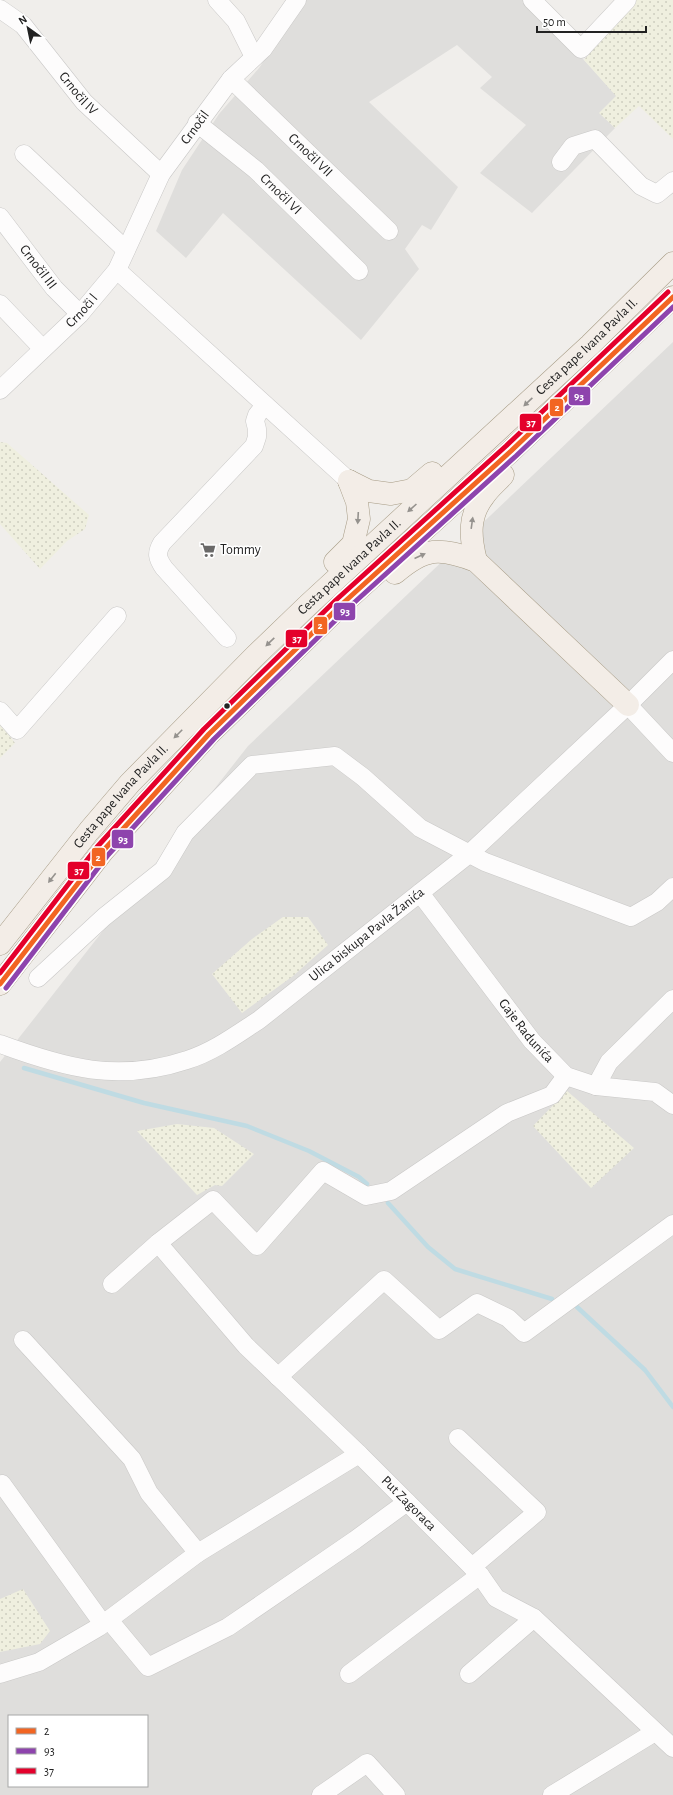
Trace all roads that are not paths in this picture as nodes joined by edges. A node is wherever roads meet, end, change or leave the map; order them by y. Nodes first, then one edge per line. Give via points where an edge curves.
1 (217, 0) edge
2 (297, 0) edge
3 (532, 0) edge
4 (627, 0) edge
5 (0, 10) edge
6 (254, 57) junction
7 (231, 79) junction
8 (197, 123) junction
9 (24, 154) dead end
10 (561, 162) dead end
11 (161, 174) junction
12 (673, 181) edge
13 (0, 217) edge
14 (389, 231) dead end
15 (126, 250) junction
16 (673, 263) edge
17 (117, 270) junction
18 (359, 271) dead end
19 (673, 297) edge
20 (0, 304) edge
21 (80, 314) junction
22 (42, 348) junction
23 (0, 390) edge
24 (265, 405) junction
25 (511, 451) junction
26 (472, 454) junction
27 (349, 481) junction
28 (476, 561) junction
29 (308, 605) junction
30 (341, 605) junction
31 (117, 616) dead end
32 (226, 638) dead end
33 (673, 660) edge
34 (628, 705) junction
35 (0, 712) edge
36 (673, 753) edge
37 (469, 854) junction
38 (673, 887) edge
39 (420, 893) junction
40 (0, 944) edge
41 (38, 978) dead end
42 (0, 984) edge
43 (673, 999) edge
44 (0, 1044) edge
45 (566, 1076) junction
46 (596, 1086) junction
47 (673, 1105) edge
48 (673, 1224) edge
49 (158, 1243) junction
50 (112, 1284) dead end
51 (23, 1340) dead end
52 (278, 1377) junction
53 (458, 1438) dead end
54 (359, 1454) junction
55 (2, 1484) dead end
56 (407, 1502) junction
57 (198, 1554) junction
58 (476, 1571) junction
59 (534, 1618) junction
60 (106, 1622) junction
61 (0, 1674) edge
62 (349, 1674) dead end
63 (469, 1674) dead end
64 (655, 1732) junction
65 (673, 1748) edge
66 (556, 1794) edge
67 (321, 1795) edge
68 (396, 1795) edge

1 - 6 street via 236,21
2 - 6 street, Crnočil via 263,49
3 - 4 street via 581,49
5 - 11 street, Crnočil IV via 23,25 84,102
6 - 7 street, Crnočil
7 - 8 street, Crnočil
7 - 14 street, Crnočil VII
8 - 11 street, Crnočil
8 - 18 street, Crnočil VI via 256,170
9 - 15 street
10 - 12 street via 574,146 595,139 641,186 657,194
11 - 15 street, Crnočil
13 - 21 street, Crnočil III via 54,288
15 - 17 street, Crnočil
16 -> 26 main road, Cesta pape Ivana Pavla II.
17 - 21 street, Crnoči l
17 - 24 street
19 - 25 main road, Cesta pape Ivana Pavla II.
20 - 22 street
21 - 22 street, Crnoči l
22 - 23 street, Crnoči l
24 - 27 street
24 - 32 street via 256,415 258,429 254,446 158,550 157,558 164,568
28 -> 25 main road via 471,542 472,520 476,507 502,476 508,466
25 - 30 main road, Cesta pape Ivana Pavla II.
26 - 27 main road via 444,462 412,490 391,494 369,491
26 -> 29 main road, Cesta pape Ivana Pavla II.
27 -> 29 main road via 357,502 359,519 354,544 316,580
30 -> 28 main road via 362,601 421,554 434,551 458,554
28 - 34 main road
29 -> 40 main road, Cesta pape Ivana Pavla II. via 130,783
30 - 42 main road, Cesta pape Ivana Pavla II. via 208,734 103,851
31 - 35 street via 17,730
33 - 34 street, Ulica biskupa Pavla Žanića
34 - 36 street
34 - 37 street, Ulica biskupa Pavla Žanića
37 - 38 street via 631,917 657,902
37 - 39 street, Ulica biskupa Pavla Žanića
37 - 41 street via 420,828 363,777 334,756 252,765 185,833 164,870 104,918
39 - 44 street, Ulica biskupa Pavla Žanića via 259,1020 222,1044 188,1060 147,1071 89,1071 42,1059
39 - 45 street, Gaje Radunića via 532,1041
43 - 46 street via 609,1062
45 - 46 street, Gaje Radunića
45 - 49 street via 552,1095 507,1113 391,1191 366,1196 323,1171 257,1246 213,1200
46 - 47 street, Gaje Radunića via 654,1092
48 - 52 street via 524,1333 508,1318 477,1303 438,1330 384,1280
49 - 50 street
49 - 52 street, Put Zagoraca via 246,1346
51 - 57 street via 132,1459 149,1493
52 - 54 street, Put Zagoraca
53 - 58 street via 537,1512
54 - 56 street, Put Zagoraca
54 - 57 street
55 - 60 street
56 - 58 street, Put Zagoraca
56 - 60 street via 228,1627 148,1668
57 - 60 street
58 - 59 street, Put Zagoraca via 496,1598
58 - 62 street
59 - 63 street
59 - 64 street, Put Zagoraca
60 - 61 street via 39,1662
64 - 65 street, Put Zagoraca
64 - 66 street
67 - 68 street via 367,1763

